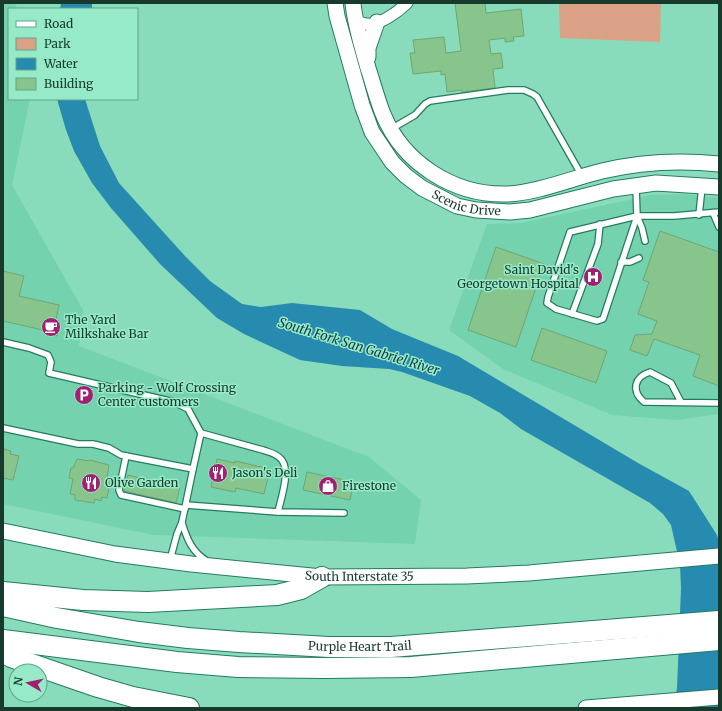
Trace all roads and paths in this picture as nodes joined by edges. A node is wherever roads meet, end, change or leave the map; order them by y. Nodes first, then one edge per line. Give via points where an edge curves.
1 (335, 3) edge
2 (353, 3) edge
3 (407, 3) edge
4 (355, 20) junction
5 (377, 22) junction
6 (368, 66) junction
7 (391, 129) junction
8 (712, 163) edge
9 (634, 165) junction
10 (583, 177) junction
11 (703, 185) junction
12 (636, 186) junction
13 (719, 186) edge
14 (716, 212) edge
15 (699, 215) junction
16 (637, 216) junction
17 (600, 224) junction
18 (719, 227) edge
19 (645, 241) dead end
20 (639, 258) dead end
21 (621, 262) junction
22 (572, 314) junction
23 (3, 342) edge
24 (681, 402) junction
25 (719, 403) edge
26 (3, 428) edge
27 (200, 433) junction
28 (126, 456) junction
29 (193, 469) junction
30 (185, 507) junction
31 (278, 512) junction
32 (344, 513) dead end
33 (182, 522) junction
34 (3, 530) edge
35 (719, 556) edge
36 (170, 562) junction
37 (218, 567) junction
38 (322, 577) junction
39 (3, 592) edge
40 (3, 606) edge
41 (719, 621) edge
42 (3, 640) edge
43 (719, 640) edge
44 (3, 652) edge
45 (719, 697) edge
46 (189, 708) edge
47 (590, 708) edge

1 - 12 street, Scenic Drive via 362,105 372,132 392,162 422,188 458,206 510,212 530,210
2 - 4 street, Scenic Drive
3 - 5 street via 399,12
4 - 5 street via 369,25
4 - 6 street, Scenic Drive
5 - 6 street via 368,48
6 - 7 street, Scenic Drive via 383,114
7 - 10 street, Scenic Drive via 413,158 424,167 454,185 471,190 508,194
7 - 10 lane via 415,115 430,101 524,90 537,98
8 - 9 street, Scenic Drive via 666,162
8 - 11 street
9 - 10 street, Scenic Drive
9 - 12 street
11 - 12 street, Scenic Drive via 656,183
11 - 13 street, Scenic Drive
11 - 15 lane
12 - 16 lane
14 - 15 lane
14 - 18 lane
15 - 16 lane
16 - 17 lane
16 - 19 lane
16 - 21 lane
17 - 22 lane via 598,244
17 - 22 lane via 570,232 548,297 547,303
20 - 21 lane
21 - 22 lane via 603,319 597,321
23 - 27 lane via 48,355 51,362 50,374 174,402 188,409
24 - 24 lane via 644,402 638,396 637,381 642,374 650,372 671,384
24 - 25 lane
26 - 28 lane via 78,444 93,444
27 - 29 lane
27 - 31 lane via 262,450 280,458 285,465 286,475
28 - 29 lane
28 - 30 lane via 119,490 121,495
29 - 30 lane
30 - 31 lane
30 - 33 lane
31 - 32 lane
33 - 36 lane
33 - 37 lane via 187,539 200,557
34 - 36 street, South Interstate 35 via 115,554
35 - 38 street, South Interstate 35 via 529,573
36 - 37 street, South Interstate 35
37 - 38 street, South Interstate 35
38 - 39 highway via 301,589 278,595 148,602 83,600
40 - 41 highway, Purple Heart Trail via 72,620 188,638 322,646 391,647
42 - 43 highway, Purple Heart Trail via 177,662 271,668 388,668
44 - 46 highway via 98,687
45 - 47 street

